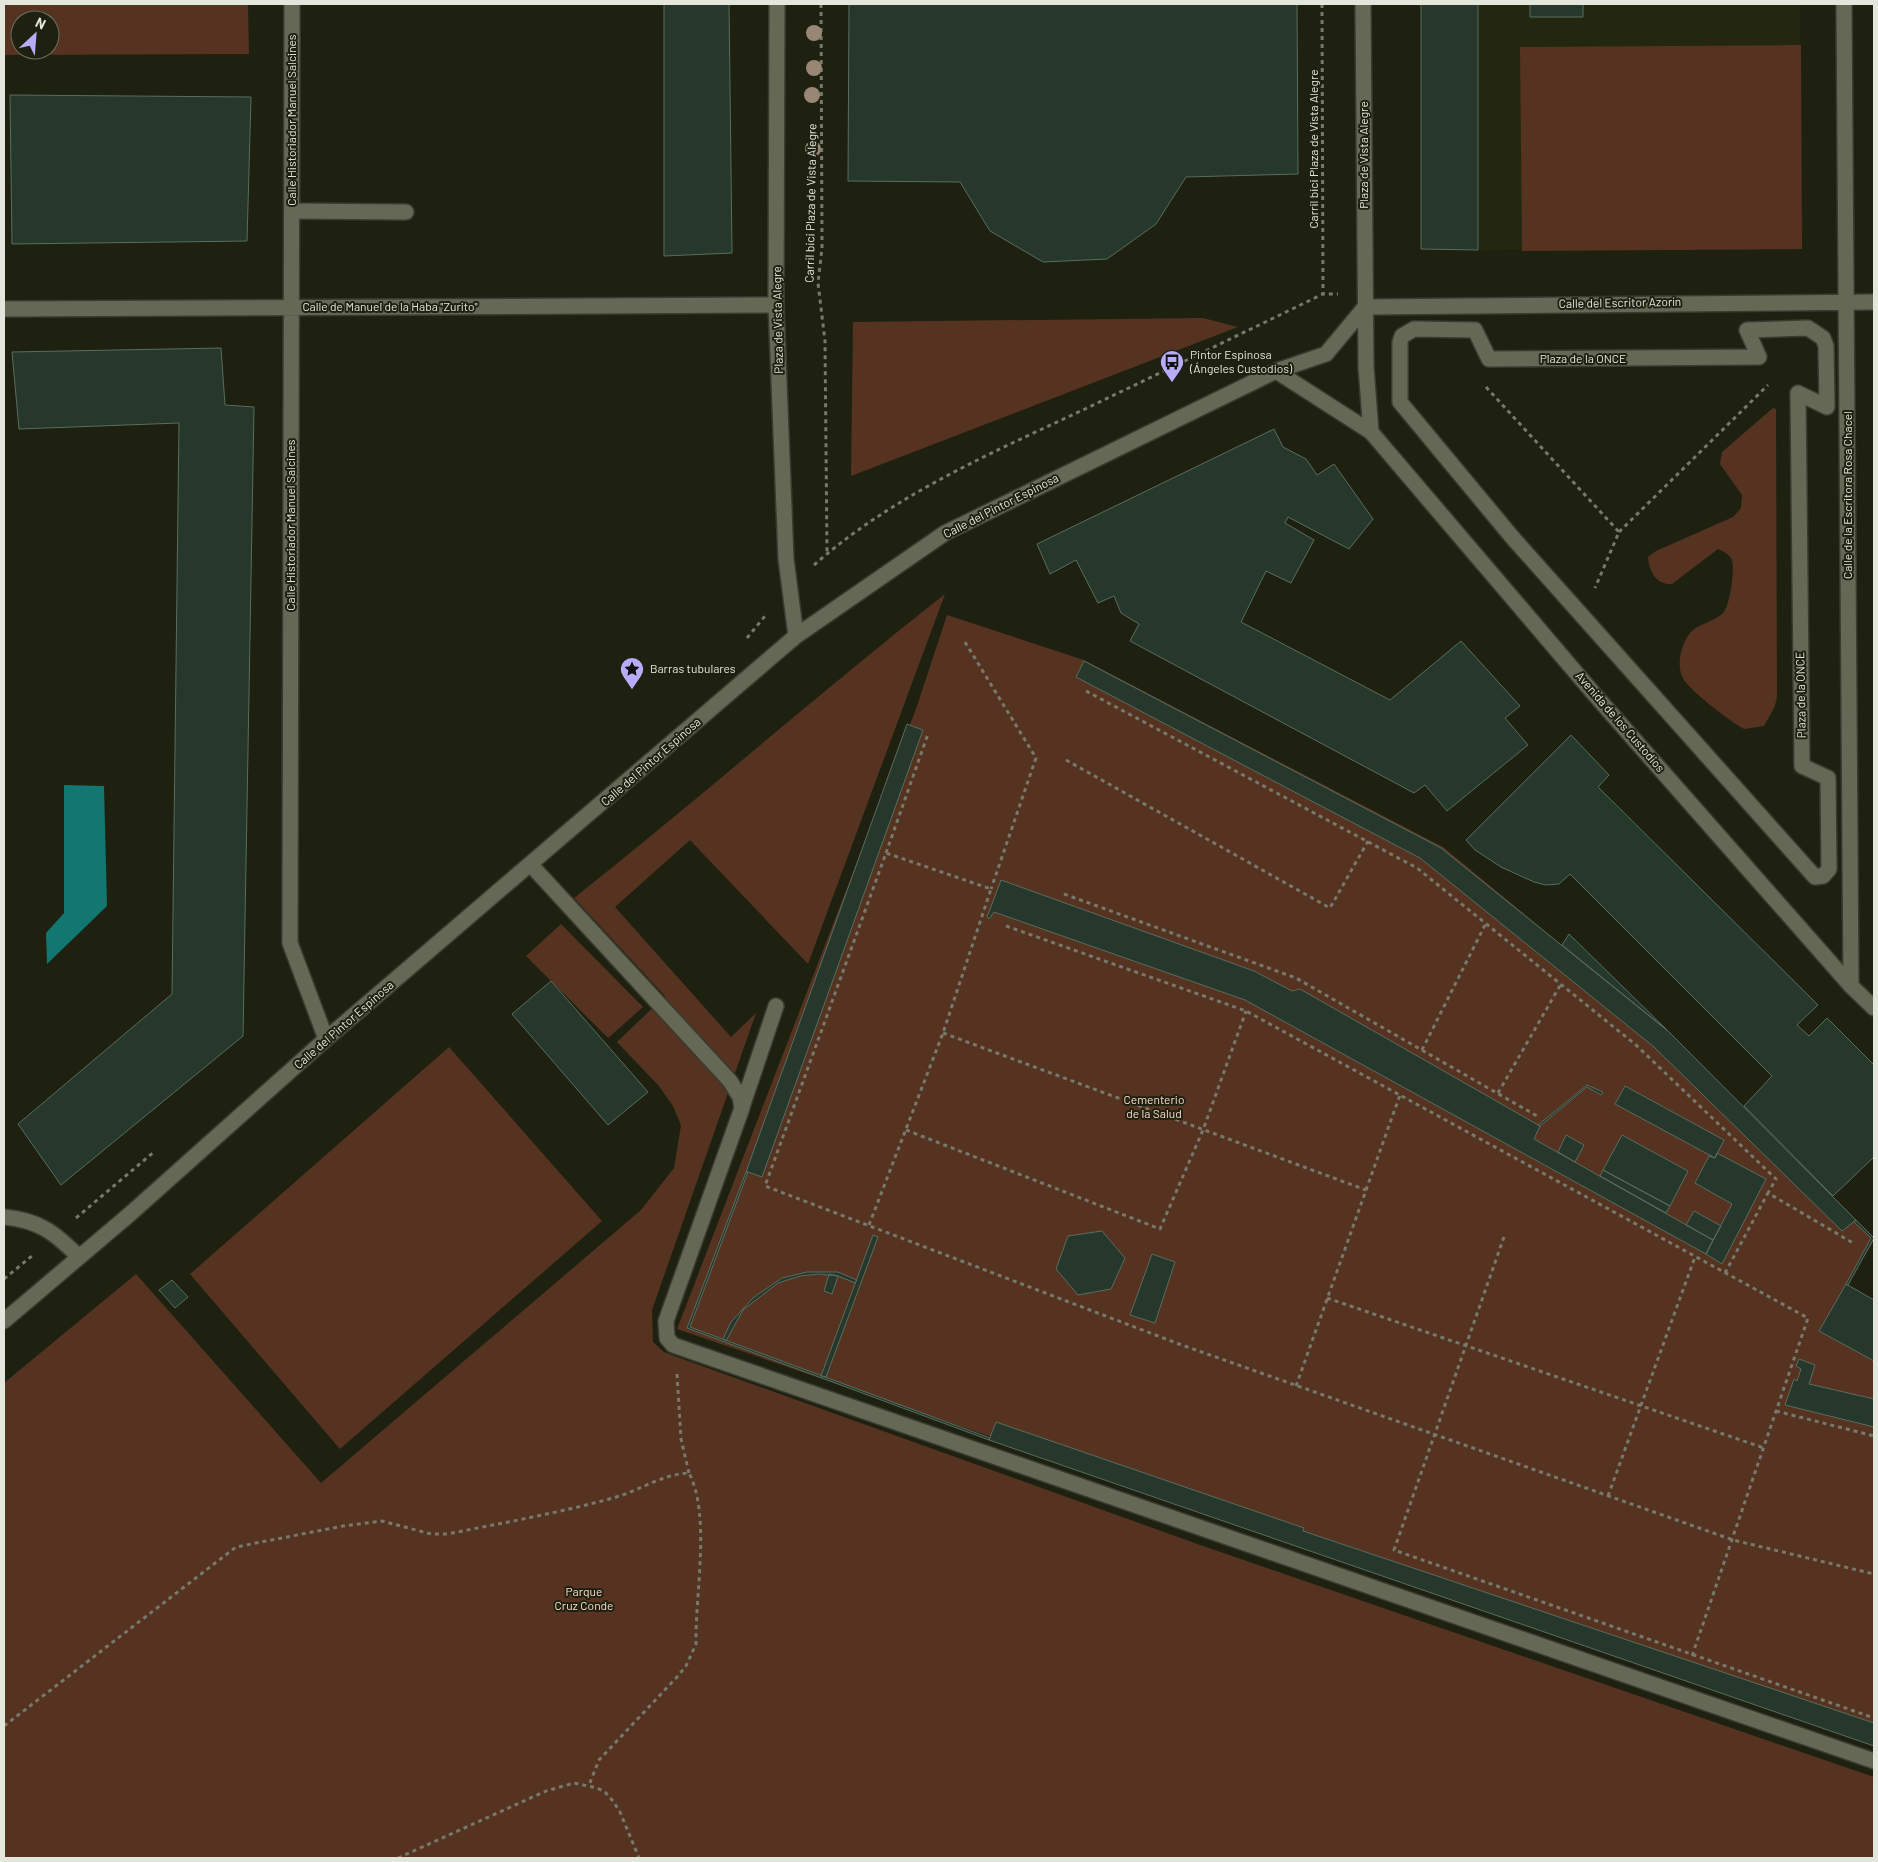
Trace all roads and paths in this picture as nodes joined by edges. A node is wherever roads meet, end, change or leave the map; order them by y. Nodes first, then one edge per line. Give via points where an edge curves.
1 (292, 4) edge
2 (777, 4) edge
3 (821, 4) edge
4 (1322, 4) edge
5 (1363, 4) edge
6 (1844, 4) edge
7 (292, 211) junction
8 (406, 212) dead end
9 (1322, 294) dead end
10 (1847, 301) junction
11 (1874, 302) edge
12 (776, 305) junction
13 (1365, 307) junction
14 (292, 308) junction
15 (4, 309) edge
16 (1276, 371) junction
17 (1479, 380) dead end
18 (1773, 380) dead end
19 (1372, 432) junction
20 (1619, 532) junction
21 (827, 553) dead end
22 (1594, 591) dead end
23 (796, 636) junction
24 (965, 642) dead end
25 (1086, 691) dead end
26 (928, 734) dead end
27 (1066, 760) dead end
28 (1368, 841) junction
29 (886, 853) junction
30 (531, 865) junction
31 (1815, 877) joint
32 (991, 889) junction
33 (1064, 894) dead end
34 (1486, 923) junction
35 (1006, 926) dead end
36 (1562, 984) junction
37 (1852, 986) junction
38 (776, 1006) dead end
39 (1874, 1008) edge
40 (1246, 1011) junction
41 (943, 1032) junction
42 (326, 1039) junction
43 (1422, 1050) junction
44 (1498, 1093) junction
45 (1400, 1095) junction
46 (742, 1108) junction
47 (1538, 1116) dead end
48 (906, 1130) junction
49 (1203, 1130) junction
50 (1366, 1190) junction
51 (1768, 1193) junction
52 (4, 1217) edge
53 (869, 1225) junction
54 (1504, 1237) dead end
55 (1853, 1243) dead end
56 (1695, 1257) junction
57 (79, 1258) junction
58 (14, 1271) dead end
59 (1725, 1273) junction
60 (4, 1279) edge
61 (1327, 1298) junction
62 (4, 1321) edge
63 (1467, 1346) junction
64 (677, 1370) dead end
65 (1296, 1386) junction
66 (1642, 1406) junction
67 (1776, 1411) junction
68 (1435, 1434) junction
69 (1874, 1436) edge
70 (1764, 1448) junction
71 (689, 1473) junction
72 (1608, 1496) junction
73 (1733, 1540) junction
74 (1874, 1574) edge
75 (1692, 1656) junction
76 (1874, 1718) edge
77 (4, 1726) edge
78 (1874, 1761) edge
79 (589, 1785) junction
80 (398, 1858) edge
81 (639, 1858) edge

1 - 7 street, Calle Historiador Manuel Salcines
2 - 12 street, Plaza de Vista Alegre
3 - 21 path, Carril bici Plaza de Vista Alegre via 822,248 818,283 825,341
4 - 9 path, Carril bici Plaza de Vista Alegre
5 - 13 street, Plaza de Vista Alegre
6 - 10 street, Calle de la Escritora Rosa Chacel
7 - 8 street
7 - 14 street, Calle Historiador Manuel Salcines
10 - 11 street, Calle del Escritor Azorín
10 - 13 street, Calle del Escritor Azorín
10 - 37 street, Calle de la Escritora Rosa Chacel
12 - 14 street, Calle de Manuel de la Haba "Zurito"
12 - 23 street, Plaza de Vista Alegre via 786,559
13 - 16 street, Calle del Pintor Espinosa via 1326,354
13 - 19 street
14 - 15 street, Calle de Manuel de la Haba "Zurito"
14 - 42 street, Calle Historiador Manuel Salcines via 290,943
16 - 19 street, Avenida de los Custodios
16 - 23 street, Calle del Pintor Espinosa via 945,533
17 - 20 path
18 - 20 path
19 - 37 street, Avenida de los Custodios via 1595,695
20 - 22 path
23 - 30 street, Calle del Pintor Espinosa
24 - 32 path via 1036,758
25 - 28 path
26 - 29 path
27 - 28 path via 1330,908
28 - 34 path via 1417,868
29 - 32 path
29 - 53 path via 765,1186
30 - 42 street, Calle del Pintor Espinosa
30 - 46 street via 730,1081 738,1092
31 - 31 street, Plaza de la ONCE via 1823,876 1829,869 1828,778 1802,766 1798,393 1827,408 1826,346 1823,338 1808,328 1747,330 1759,357 1489,359 1474,330 1408,331 1400,342 1400,402 1537,565
32 - 41 path
33 - 43 path via 1296,978
34 - 36 path
34 - 43 path
35 - 40 path
36 - 44 path
36 - 51 path via 1636,1045 1776,1179
37 - 39 street, Avenida de los Custodios
38 - 46 street
40 - 45 path
40 - 49 path
41 - 48 path
41 - 49 path
42 - 57 street, Calle del Pintor Espinosa
43 - 44 path
44 - 47 path
45 - 50 path
45 - 56 path
46 - 78 street via 666,1320 667,1338 673,1345
48 - 49 path via 1160,1229
48 - 53 path
49 - 50 path
50 - 61 path
51 - 55 path
51 - 59 path
52 - 57 street via 38,1225 57,1234
53 - 65 path
54 - 63 path
56 - 59 path
56 - 66 path
57 - 62 street, Calle del Pintor Espinosa
58 - 60 path
59 - 67 path via 1808,1318
61 - 63 path
61 - 65 path
63 - 66 path
63 - 68 path
64 - 71 path via 681,1439
65 - 68 path
66 - 70 path
66 - 72 path
67 - 69 path
67 - 70 path
68 - 72 path
68 - 75 path via 1394,1550
70 - 73 path
71 - 77 path via 675,1474 618,1497 563,1512 447,1534 431,1534 382,1521 236,1547
71 - 79 path via 697,1489 701,1520 696,1644 672,1683 599,1760
72 - 73 path
73 - 74 path
73 - 75 path
75 - 76 path
79 - 80 path via 574,1783 554,1788
79 - 81 path via 605,1792 613,1801

